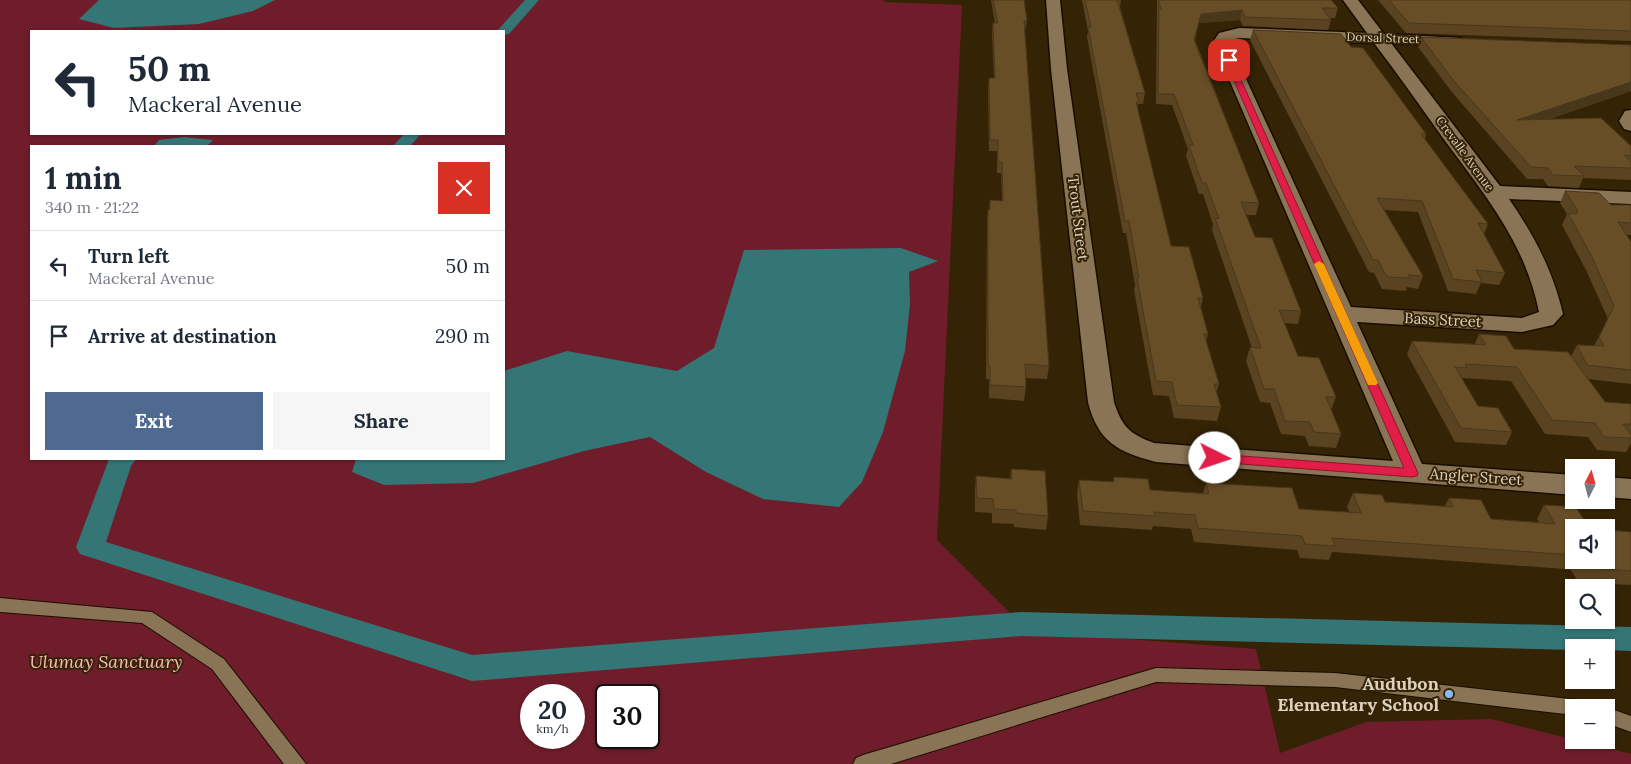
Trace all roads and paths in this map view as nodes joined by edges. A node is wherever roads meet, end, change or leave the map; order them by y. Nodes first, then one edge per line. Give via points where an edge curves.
1 (1053, 0) edge
2 (1350, 0) edge
3 (1380, 38) junction
4 (1474, 42) edge
5 (1631, 115) edge
6 (1631, 125) edge
7 (1493, 192) junction
8 (1631, 198) edge
9 (1342, 314) junction
10 (1544, 320) joint
11 (1114, 433) joint
12 (1412, 473) junction
13 (1565, 484) edge
14 (1615, 488) edge
15 (1631, 489) edge
16 (0, 605) edge
17 (1565, 706) edge
18 (1615, 718) edge
19 (1631, 724) edge
20 (296, 764) edge
21 (863, 764) edge

1 - 11 street, Trout Street via 1101,402 1105,420
2 - 3 street, Crevalle Avenue
3 - 4 street, Dorsal Street
3 - 7 street, Crevalle Avenue
3 - 9 street, Dorsal Street via 1239,33 1225,36 1221,42
5 - 6 street via 1628,121
7 - 8 street
7 - 10 street, Crevalle Avenue via 1527,241 1549,301 1551,314
9 - 10 street, Bass Street via 1522,325
9 - 12 street
11 - 12 street, Angler Street via 1133,446 1156,454
12 - 13 street, Angler Street
14 - 15 street
16 - 20 lane via 146,617 218,664
17 - 21 lane via 1335,680 1156,675
18 - 19 lane

